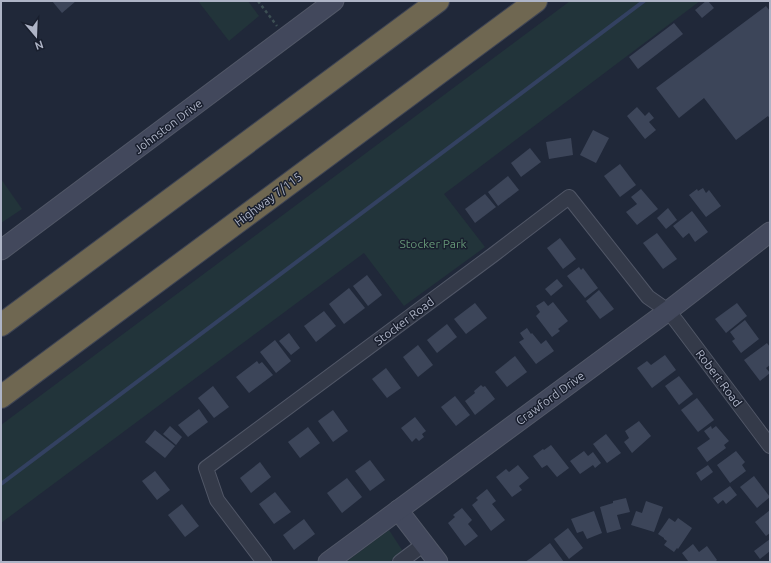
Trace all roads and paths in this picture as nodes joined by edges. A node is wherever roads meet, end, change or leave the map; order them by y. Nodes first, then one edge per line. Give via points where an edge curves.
1 (258, 1) edge
2 (334, 1) edge
3 (438, 1) edge
4 (536, 1) edge
5 (286, 37) junction
6 (770, 232) edge
7 (1, 250) edge
8 (668, 311) junction
9 (1, 325) edge
10 (1, 397) edge
11 (770, 446) edge
12 (398, 510) junction
13 (424, 544) junction
14 (264, 562) edge
15 (328, 562) edge
16 (400, 562) edge
17 (438, 562) edge

1 - 5 path
2 - 5 street, Johnston Drive
3 - 9 highway
4 - 10 highway, Highway 7/115
5 - 7 street, Johnston Drive
6 - 8 street, Crawford Drive
8 - 11 street, Robert Road
8 - 12 street, Crawford Drive
8 - 14 street, Stocker Road via 648,297 569,197 206,468 217,500
12 - 13 street
12 - 15 street, Crawford Drive
13 - 16 street
13 - 17 street

